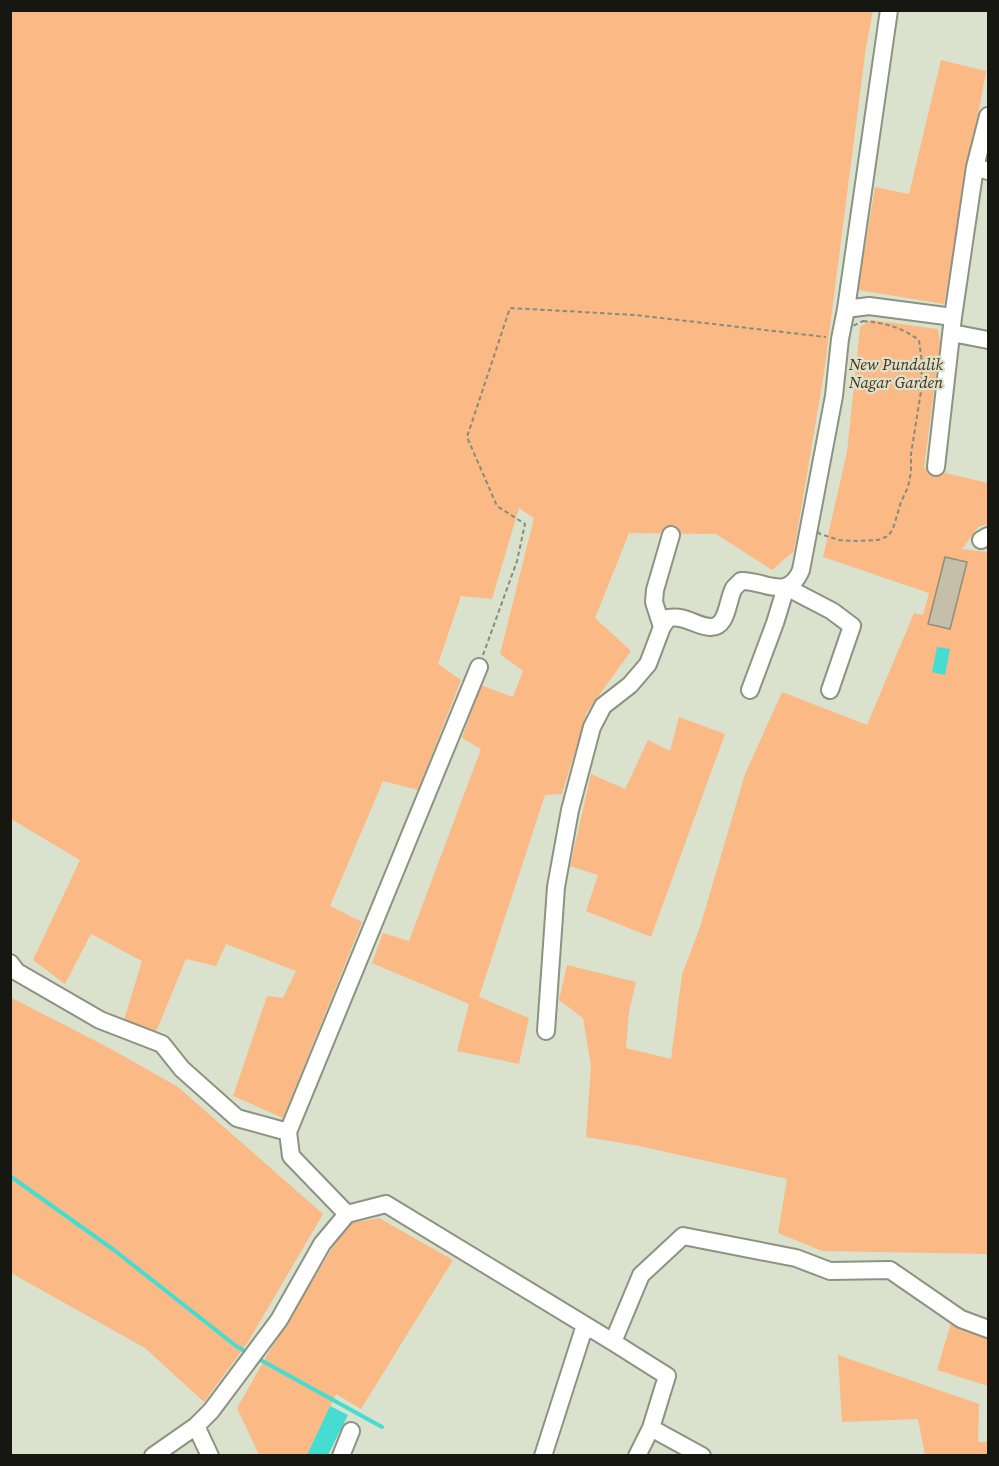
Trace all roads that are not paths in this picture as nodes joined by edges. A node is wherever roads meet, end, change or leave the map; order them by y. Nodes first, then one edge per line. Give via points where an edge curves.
1 (888, 10) edge
2 (988, 116) edge
3 (982, 169) edge
4 (846, 309) junction
5 (952, 325) junction
6 (988, 340) edge
7 (936, 467) dead end
8 (671, 535) dead end
9 (786, 587) junction
10 (662, 627) junction
11 (479, 667) road end
12 (750, 690) dead end
13 (830, 690) dead end
14 (10, 963) edge
15 (546, 1031) dead end
16 (288, 1132) junction
17 (347, 1214) junction
18 (585, 1325) junction
19 (988, 1329) edge
20 (614, 1342) junction
21 (196, 1426) junction
22 (651, 1428) junction
23 (351, 1431) dead end
24 (153, 1455) edge
25 (210, 1455) edge
26 (341, 1455) edge
27 (543, 1455) edge
28 (638, 1455) edge
29 (702, 1455) edge

1 - 4 street
2 - 3 street
3 - 5 street
4 - 5 street via 869,306
4 - 9 street via 801,570 797,581
5 - 6 street
5 - 7 street
8 - 10 street via 655,590 654,602
9 - 10 street via 741,581 734,588 722,623 716,627 679,616 668,618
9 - 12 street
9 - 13 street via 852,626
10 - 15 street via 648,664 630,685 603,706 592,727 570,810 556,887
11 - 16 street
14 - 16 street via 17,972 100,1020 162,1044 182,1069 237,1118
16 - 17 street via 291,1156
17 - 18 street via 386,1203
17 - 21 street via 322,1244 279,1320
18 - 20 street
18 - 27 street
19 - 20 street via 961,1319 890,1270 830,1271 796,1258 683,1236 641,1275
20 - 22 street via 667,1377
21 - 24 street
21 - 25 street
22 - 28 street
22 - 29 street
23 - 26 street

